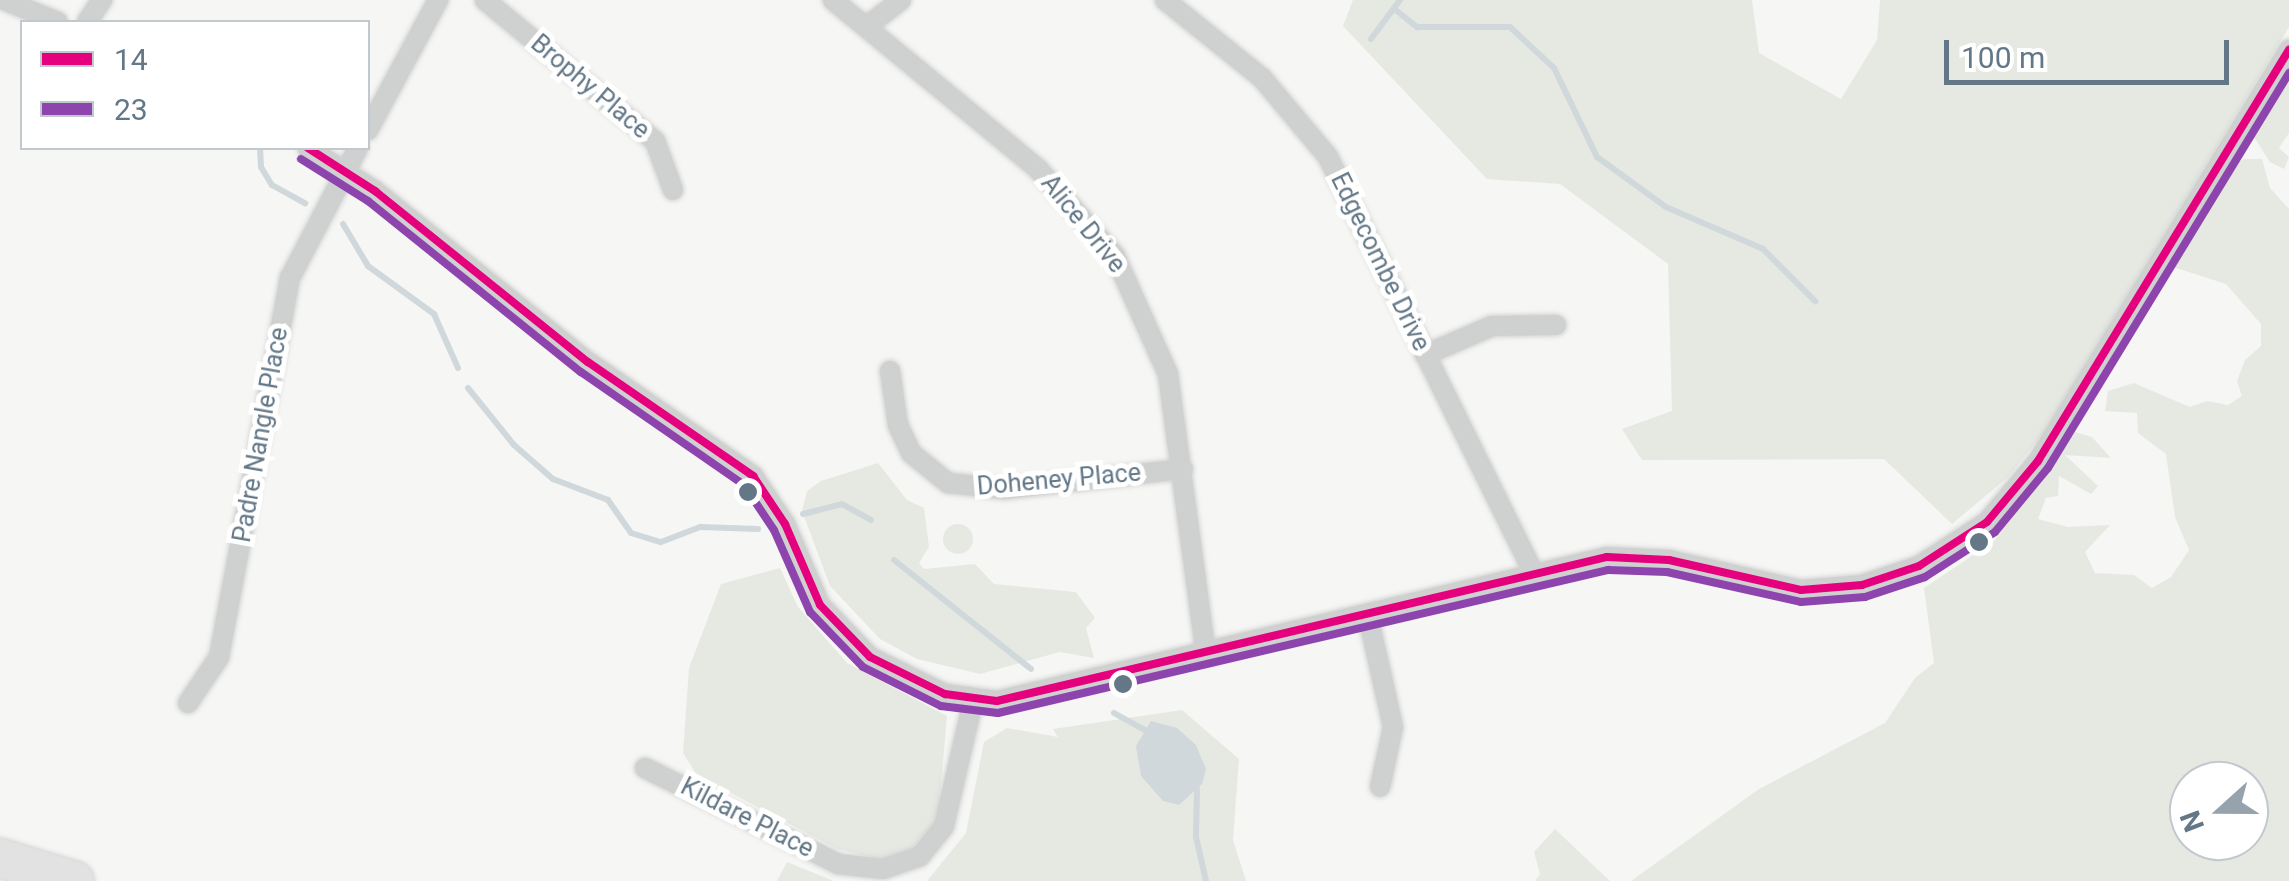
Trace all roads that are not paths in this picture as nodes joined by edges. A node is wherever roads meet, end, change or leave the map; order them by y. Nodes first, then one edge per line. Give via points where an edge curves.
1 (4, 0) edge
2 (438, 0) edge
3 (484, 0) edge
4 (833, 0) edge
5 (901, 0) edge
6 (1165, 0) edge
7 (53, 20) edge
8 (866, 27) junction
9 (2289, 49) edge
10 (370, 126) edge
11 (312, 150) edge
12 (357, 150) edge
13 (347, 170) junction
14 (674, 190) dead end
15 (1556, 325) dead end
16 (1425, 355) junction
17 (890, 371) dead end
18 (1183, 470) junction
19 (1532, 570) junction
20 (1368, 616) junction
21 (1206, 654) junction
22 (972, 701) junction
23 (188, 703) dead end
24 (645, 768) dead end
25 (1380, 786) dead end
26 (0, 858) edge
27 (0, 878) edge
28 (17, 881) edge
29 (75, 881) edge

1 - 7 street
2 - 10 street
3 - 14 street, Brophy Place via 655,141
4 - 8 street, Alice Drive
5 - 8 street
6 - 16 street, Edgecombe Drive via 1262,78 1306,127 1344,188
8 - 18 street, Alice Drive via 1039,170 1116,256 1156,336
9 - 19 street via 2057,434 2016,491 1968,539 1919,566 1831,590 1769,586 1638,556
11 - 13 street
12 - 13 street, Padre Nangle Place
13 - 22 street via 588,362 753,476 778,511 806,580 833,623 893,672
13 - 23 street, Padre Nangle Place via 290,278 219,657
15 - 16 street via 1492,326
16 - 19 street, Edgecombe Drive
17 - 18 street, Doheney Place via 898,426 911,453 948,483 1005,488
18 - 21 street, Alice Drive
19 - 20 street
20 - 21 street
20 - 25 street via 1392,727
21 - 22 street via 1025,698
22 - 24 street, Kildare Place via 944,826 920,856 882,869 838,864
26 - 29 highway
27 - 28 highway

